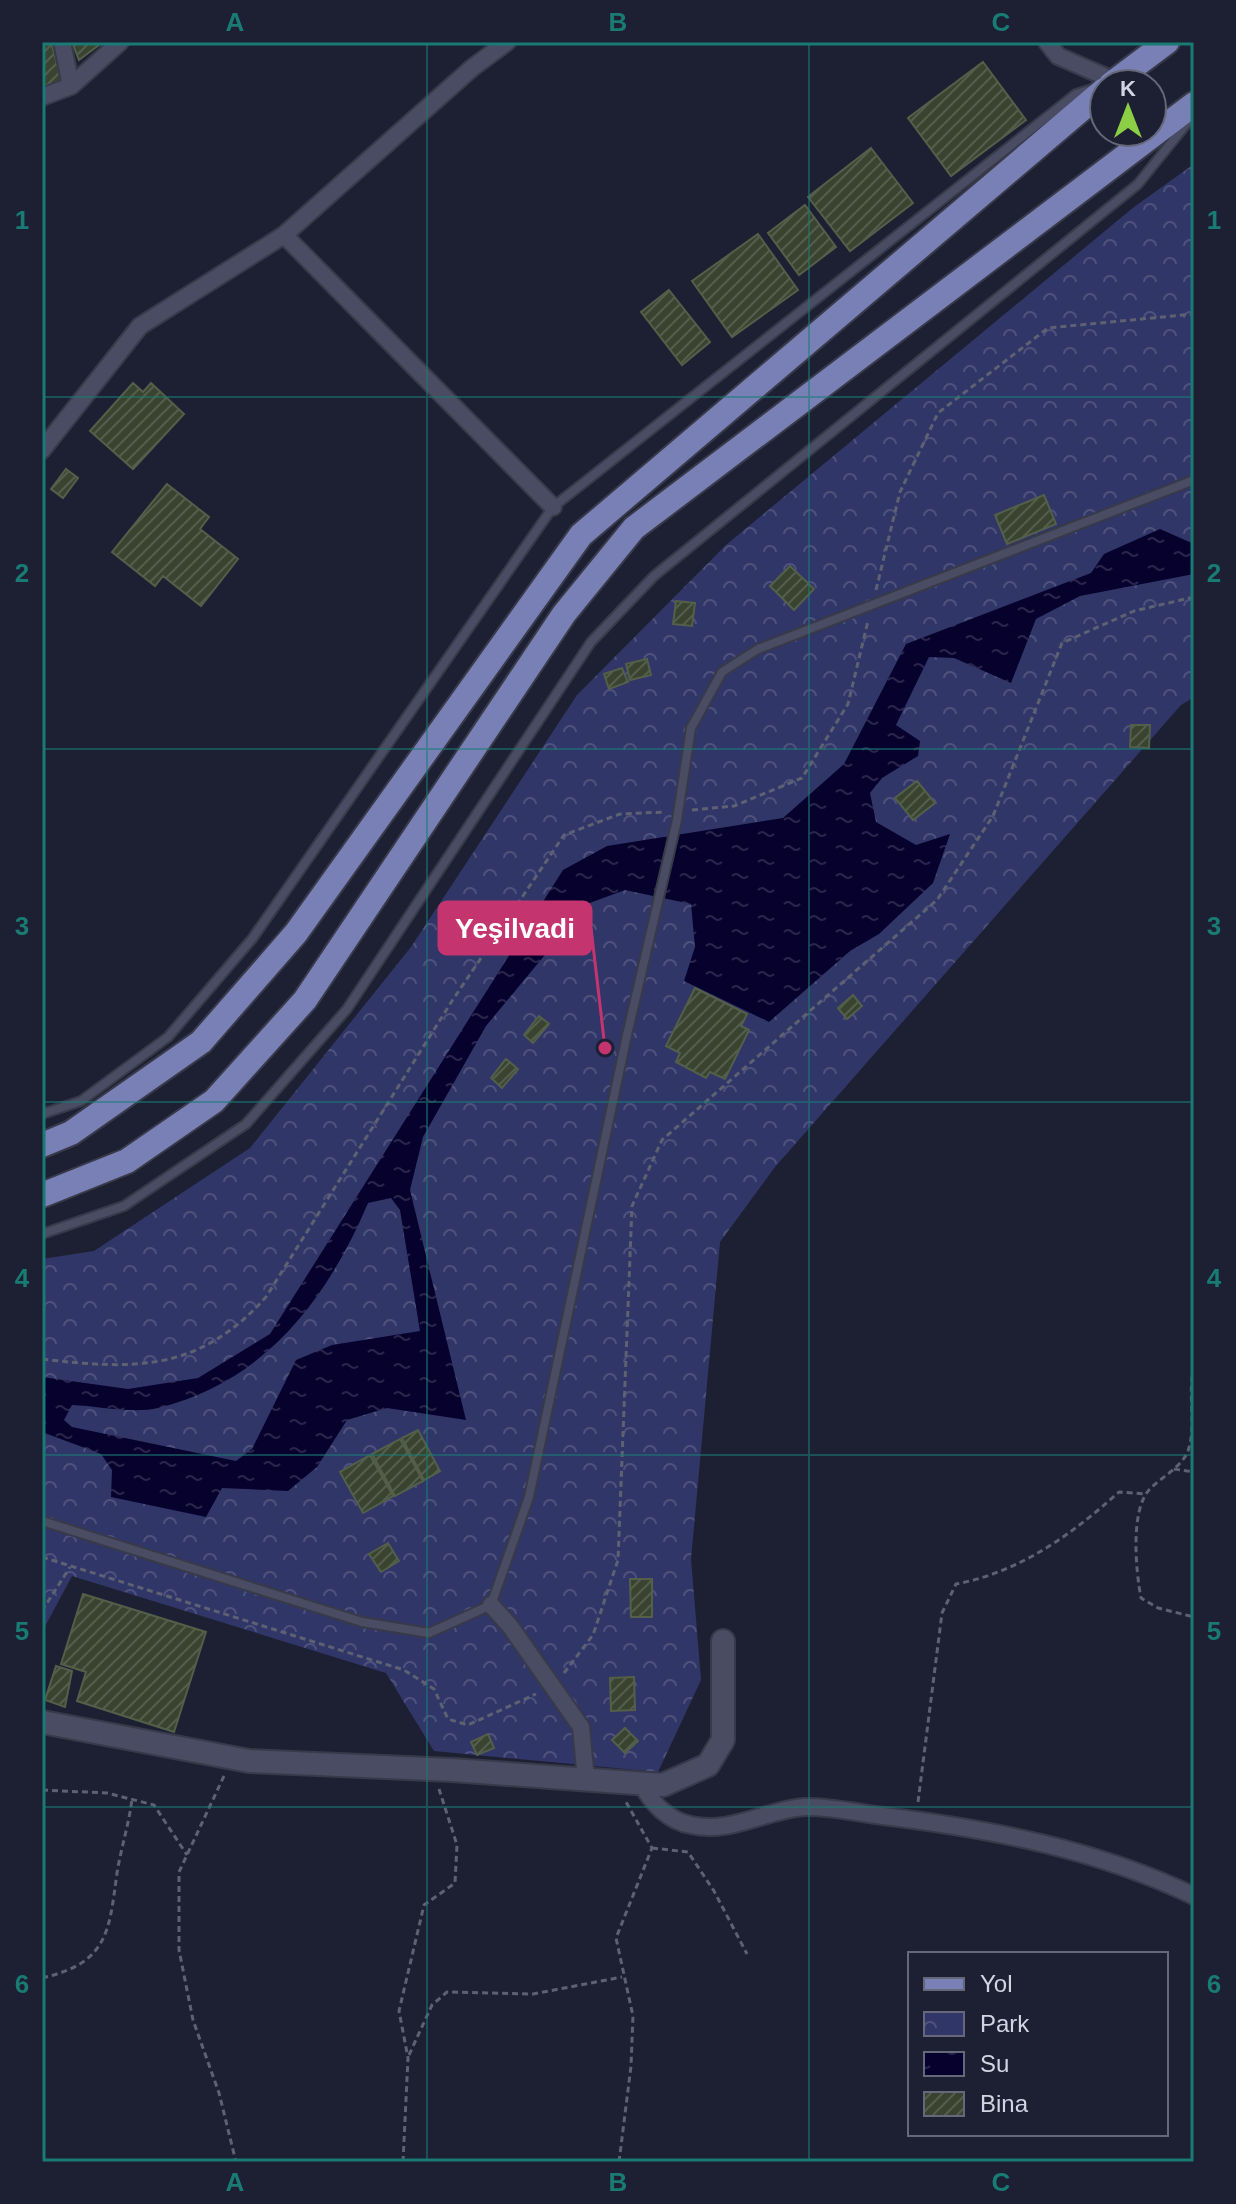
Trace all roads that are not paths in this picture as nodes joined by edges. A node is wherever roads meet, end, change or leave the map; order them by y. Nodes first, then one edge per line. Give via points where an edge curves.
1 (62, 42) edge
2 (120, 42) edge
3 (507, 42) edge
4 (1047, 42) edge
5 (1167, 42) edge
6 (1131, 68) edge
7 (1088, 73) edge
8 (71, 86) junction
9 (1088, 91) edge
10 (42, 97) edge
11 (1088, 102) edge
12 (1194, 104) edge
13 (1194, 115) edge
14 (284, 235) junction
15 (42, 450) edge
16 (1194, 480) edge
17 (553, 507) junction
18 (42, 1114) edge
19 (42, 1145) edge
20 (42, 1195) edge
21 (42, 1234) edge
22 (42, 1521) edge
23 (491, 1605) junction
24 (723, 1641) dead end
25 (42, 1722) edge
26 (586, 1780) junction
27 (642, 1784) junction
28 (1194, 1896) edge

1 - 8 street
2 - 8 street
3 - 14 street
4 - 7 street via 1058,56
5 - 6 main road
8 - 10 street
9 - 17 lane via 1076,94
11 - 19 main road via 581,535 296,933 201,1042 71,1133
12 - 20 main road via 634,528 564,614 305,1000 214,1101 127,1161
13 - 21 lane via 1138,184 654,576 591,642 347,1009 246,1124 124,1206
14 - 15 street via 140,326
14 - 17 street
16 - 23 lane via 758,649 722,672 691,728 678,816 529,1497
17 - 18 lane via 252,939 168,1037 81,1101
22 - 23 lane via 362,1622 429,1633
23 - 26 street via 581,1727
24 - 27 street via 723,1740 708,1765 663,1785
25 - 26 street via 232,1757
26 - 27 street
27 - 28 street via 650,1800 692,1826 724,1827 806,1807 916,1820 1071,1849

